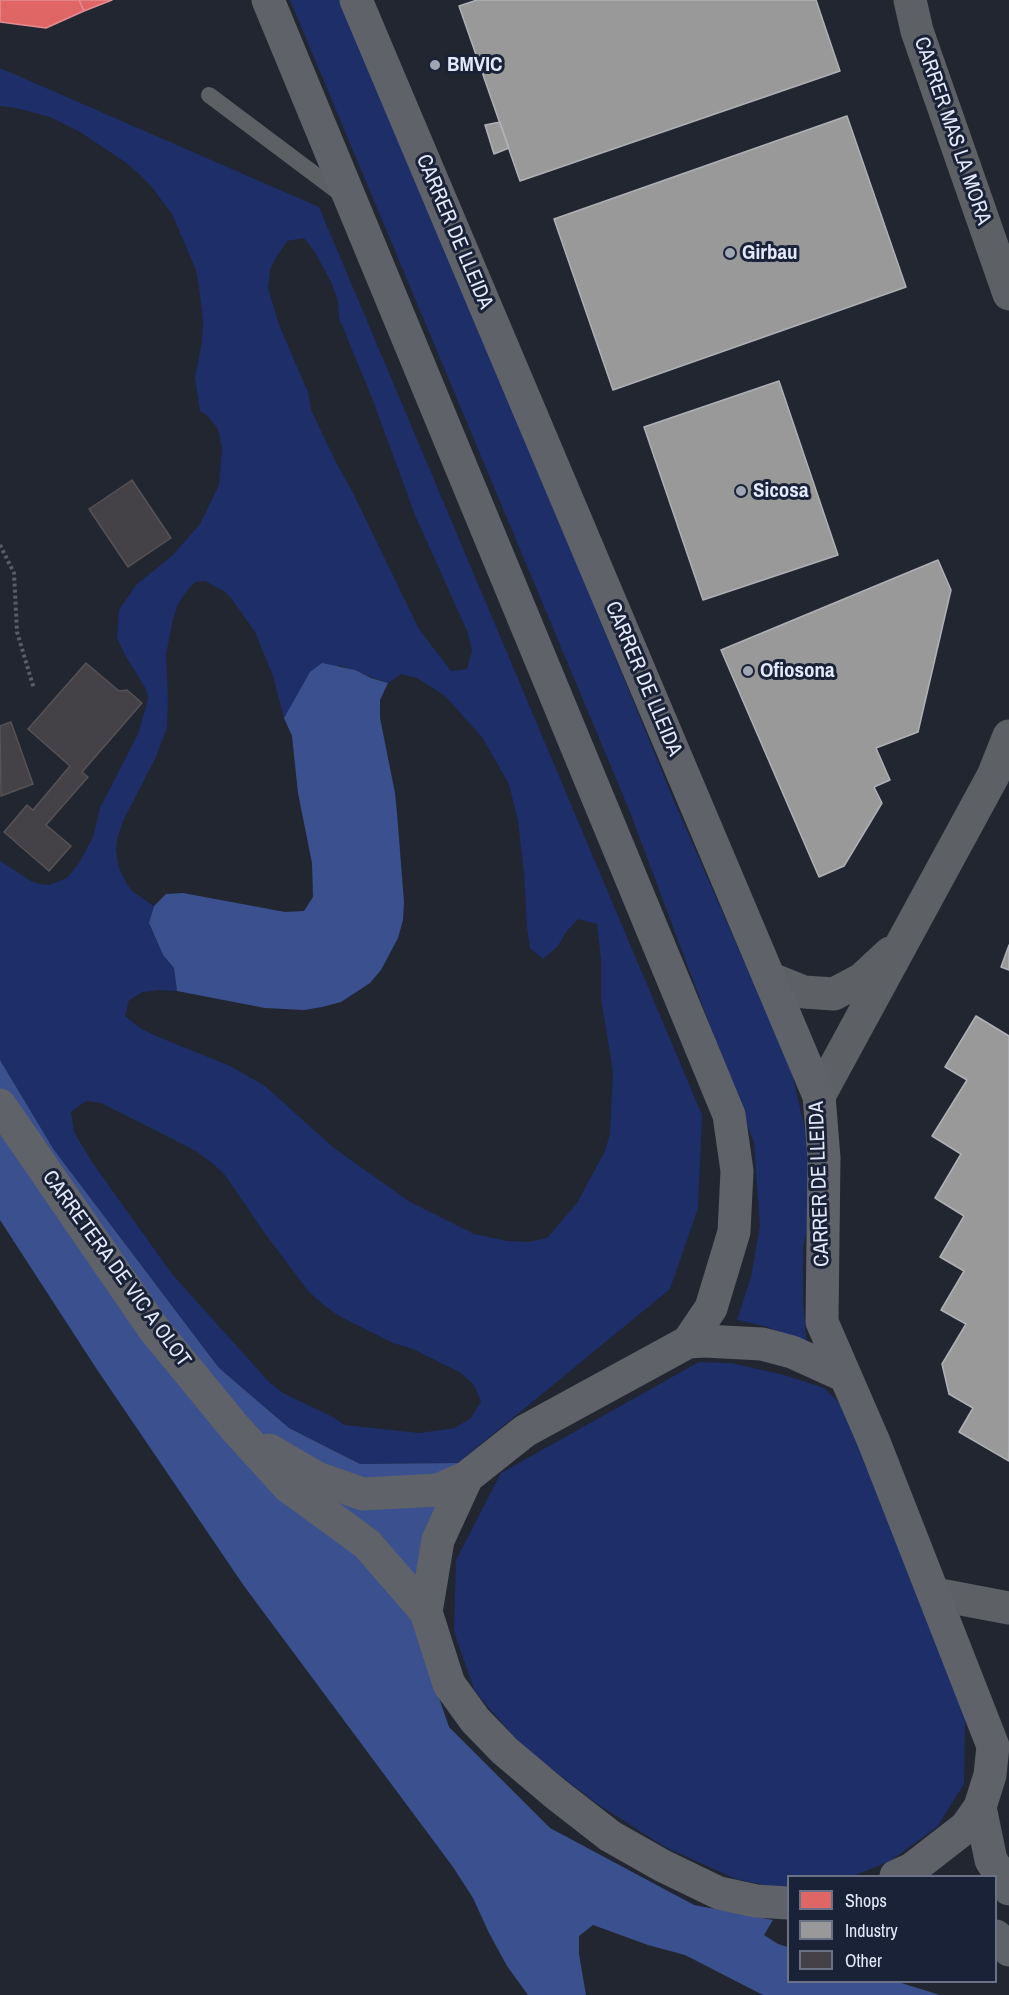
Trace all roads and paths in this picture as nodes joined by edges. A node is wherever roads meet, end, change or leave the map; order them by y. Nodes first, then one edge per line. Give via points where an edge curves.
1 (268, 0) edge
2 (356, 0) edge
3 (910, 0) edge
4 (209, 95) dead end
5 (351, 201) junction
6 (1009, 294) edge
7 (0, 545) edge
8 (34, 689) dead end
9 (1009, 736) edge
10 (905, 940) junction
11 (769, 978) junction
12 (819, 1096) junction
13 (0, 1105) edge
14 (688, 1342) junction
15 (845, 1376) junction
16 (237, 1428) junction
17 (467, 1477) junction
18 (935, 1594) junction
19 (1009, 1608) edge
20 (426, 1612) junction
21 (980, 1807) junction
22 (898, 1875) edge
23 (1009, 1889) edge
24 (787, 1904) edge
25 (997, 1937) edge
26 (1009, 1950) edge

1 - 5 street
2 - 11 street, CARRER DE LLEIDA
3 - 6 street, CARRER MAS LA MORA via 917,31
4 - 5 lane
5 - 14 street via 729,1115 737,1171 734,1232 711,1308
7 - 8 path via 14,573 17,632
9 - 10 street via 993,776
10 - 11 street via 862,979 834,994 804,992
10 - 12 street
11 - 12 street, CARRER DE LLEIDA
12 - 15 street, CARRER DE LLEIDA via 824,1179 822,1322
13 - 16 street, CARRETERA DE VIC A OLOT via 153,1328
14 - 15 street via 762,1344 792,1352
14 - 17 street via 525,1431
15 - 18 street, CARRER DE LLEIDA
16 - 17 street, CARRETERA DE VIC A OLOT via 317,1478 363,1494 438,1490
16 - 20 street, CARRETERA DE VIC A OLOT via 289,1488 367,1544
17 - 20 street via 438,1540
18 - 19 street
18 - 21 street, CARRER DE LLEIDA via 993,1746 990,1775
20 - 24 street via 449,1684 475,1720 505,1751 556,1794 610,1836 719,1893
21 - 22 street via 966,1827 912,1869
21 - 23 street via 991,1860
25 - 26 street

